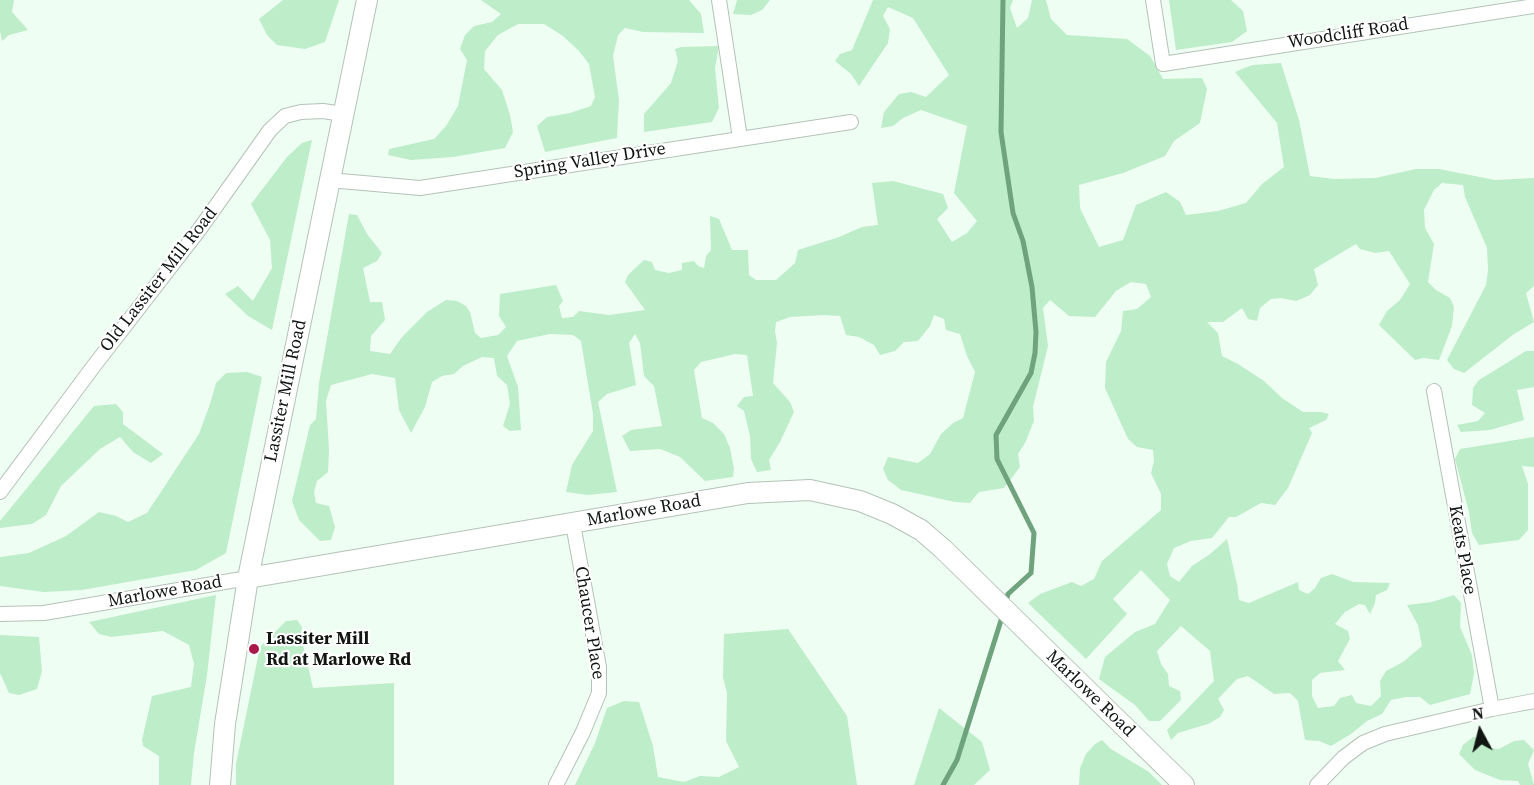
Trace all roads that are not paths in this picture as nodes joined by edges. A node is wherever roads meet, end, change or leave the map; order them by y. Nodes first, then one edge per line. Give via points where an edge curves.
1 (367, 0) edge
2 (719, 0) edge
3 (1153, 0) edge
4 (1534, 6) edge
5 (343, 114) junction
6 (851, 122) dead end
7 (740, 138) junction
8 (329, 180) junction
9 (1434, 391) dead end
10 (0, 492) edge
11 (573, 524) junction
12 (248, 578) junction
13 (0, 614) edge
14 (1534, 701) edge
15 (1492, 709) junction
16 (220, 785) edge
17 (556, 785) edge
18 (1184, 785) edge
19 (1317, 785) edge

1 - 5 street, Lassiter Mill Road
2 - 7 street
3 - 4 street, Woodcliff Road via 1163,64
5 - 8 street, Lassiter Mill Road
5 - 10 street, Old Lassiter Mill Road via 301,112 285,116 270,130
6 - 7 street, Spring Valley Drive
7 - 8 street, Spring Valley Drive via 420,188
8 - 12 street, Lassiter Mill Road
9 - 15 street, Keats Place
11 - 12 street, Marlowe Road
11 - 17 street, Chaucer Place via 599,667 598,693 584,732
11 - 18 street, Marlowe Road via 748,493 810,490 860,501 892,514 921,530 943,549
12 - 13 street, Marlowe Road via 44,613
12 - 16 street, Lassiter Mill Road via 225,724
14 - 15 street
15 - 19 street via 1385,734 1363,743

